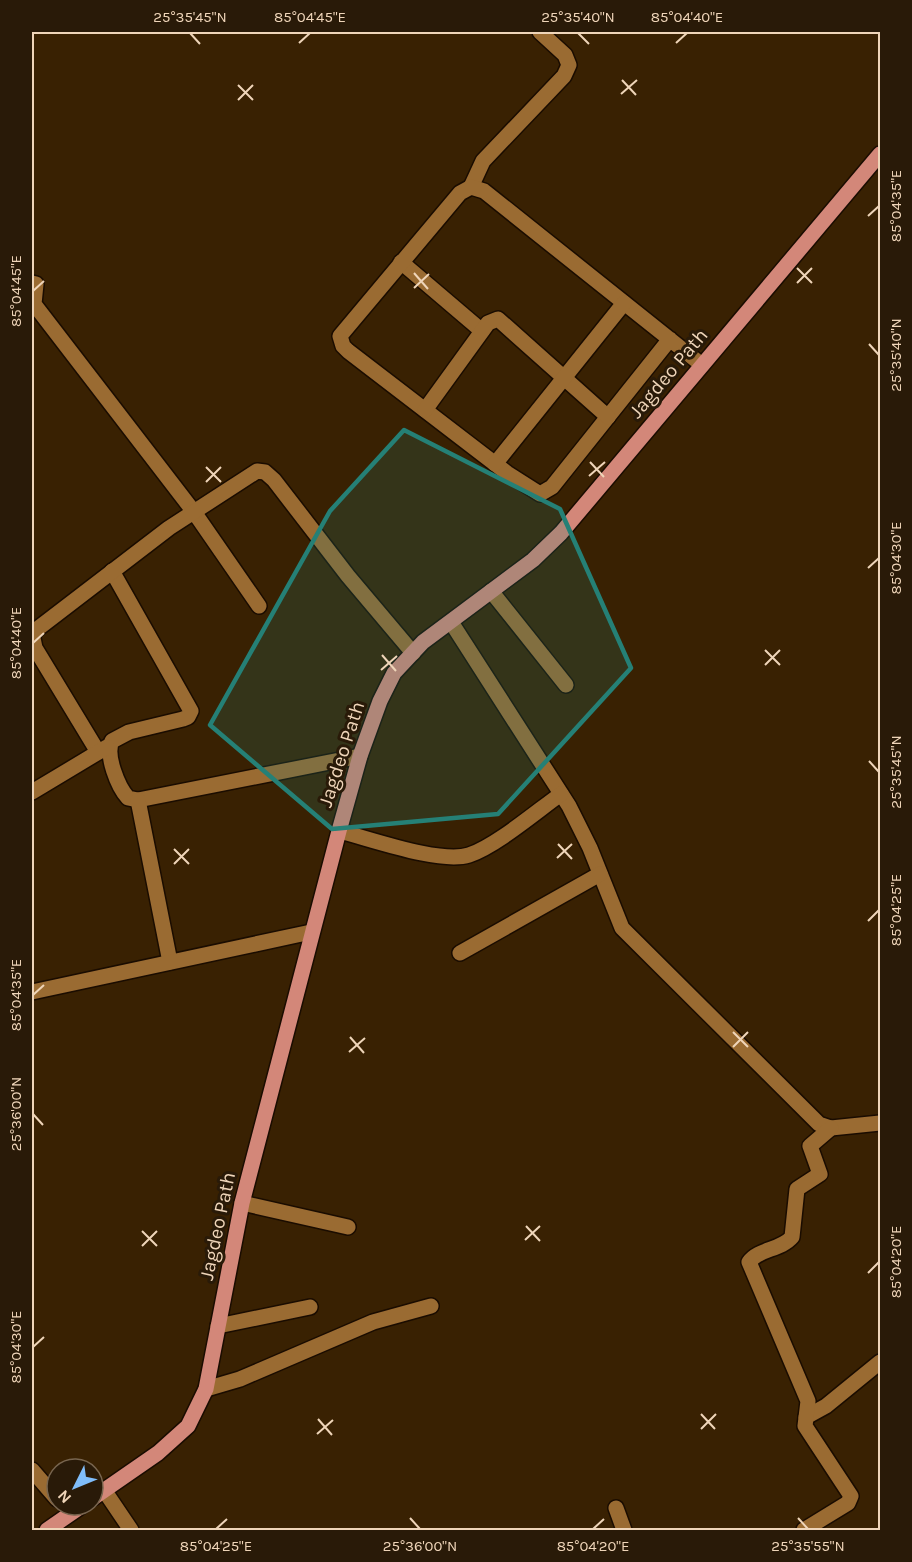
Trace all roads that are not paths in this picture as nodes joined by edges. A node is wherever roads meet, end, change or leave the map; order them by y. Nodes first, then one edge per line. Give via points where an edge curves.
1 (540, 32) edge
2 (880, 154) edge
3 (471, 187) junction
4 (401, 262) junction
5 (33, 285) edge
6 (624, 303) junction
7 (482, 331) junction
8 (670, 339) junction
9 (702, 365) junction
10 (564, 377) junction
11 (425, 410) junction
12 (608, 417) junction
13 (495, 464) junction
14 (194, 512) junction
15 (112, 572) junction
16 (491, 591) junction
17 (259, 606) dead end
18 (451, 622) junction
19 (413, 653) junction
20 (566, 685) dead end
21 (104, 749) junction
22 (360, 756) junction
23 (32, 792) edge
24 (561, 794) junction
25 (138, 800) junction
26 (339, 831) junction
27 (600, 874) junction
28 (311, 932) junction
29 (460, 953) dead end
30 (170, 962) junction
31 (32, 992) edge
32 (880, 1123) edge
33 (831, 1128) junction
34 (242, 1203) junction
35 (348, 1227) dead end
36 (430, 1306) dead end
37 (310, 1307) dead end
38 (218, 1326) junction
39 (880, 1362) edge
40 (206, 1389) junction
41 (806, 1417) junction
42 (32, 1470) edge
43 (45, 1485) edge
44 (105, 1490) edge
45 (105, 1501) edge
46 (616, 1509) dead end
47 (62, 1517) edge
48 (47, 1530) edge
49 (130, 1530) edge
50 (624, 1530) edge
51 (804, 1530) edge

1 - 3 street via 565,55 568,70 483,161
2 - 9 main road, Jagdeo Path
3 - 4 street via 460,193
3 - 6 street via 484,191
4 - 7 street
4 - 11 street via 345,327 340,341
5 - 14 street via 34,304
6 - 8 street
6 - 10 street
7 - 10 street via 492,321 501,321
7 - 11 street
8 - 9 street
8 - 12 street
9 - 16 main road, Jagdeo Path via 561,533
10 - 12 street
10 - 13 street
11 - 13 street
12 - 13 street via 544,494
14 - 15 street
14 - 17 street
14 - 19 street via 252,473 265,472
15 - 21 street via 43,622 32,636 35,648
15 - 21 street via 191,711 183,719 120,735
16 - 18 main road, Jagdeo Path
16 - 20 street
18 - 19 main road, Jagdeo Path
18 - 24 street
19 - 22 main road, Jagdeo Path via 394,673
21 - 23 street
21 - 25 street via 128,798
22 - 25 street
22 - 26 main road, Jagdeo Path
24 - 26 street via 486,846 457,858
24 - 27 street via 581,828
25 - 30 street
26 - 28 main road, Jagdeo Path
27 - 29 street
27 - 33 street via 622,928 813,1120
28 - 30 street
28 - 34 main road, Jagdeo Path
30 - 31 street
32 - 33 street
33 - 41 street via 810,1146 820,1174 797,1189 792,1237 749,1262 808,1401
34 - 35 street
34 - 38 main road, Jagdeo Path
36 - 40 street via 373,1322
37 - 38 street
38 - 40 main road, Jagdeo Path
39 - 41 street via 826,1406
40 - 44 main road, Jagdeo Path via 188,1426 158,1453
41 - 51 street via 805,1426 852,1498
42 - 43 street
45 - 49 street
46 - 50 street
47 - 48 main road

